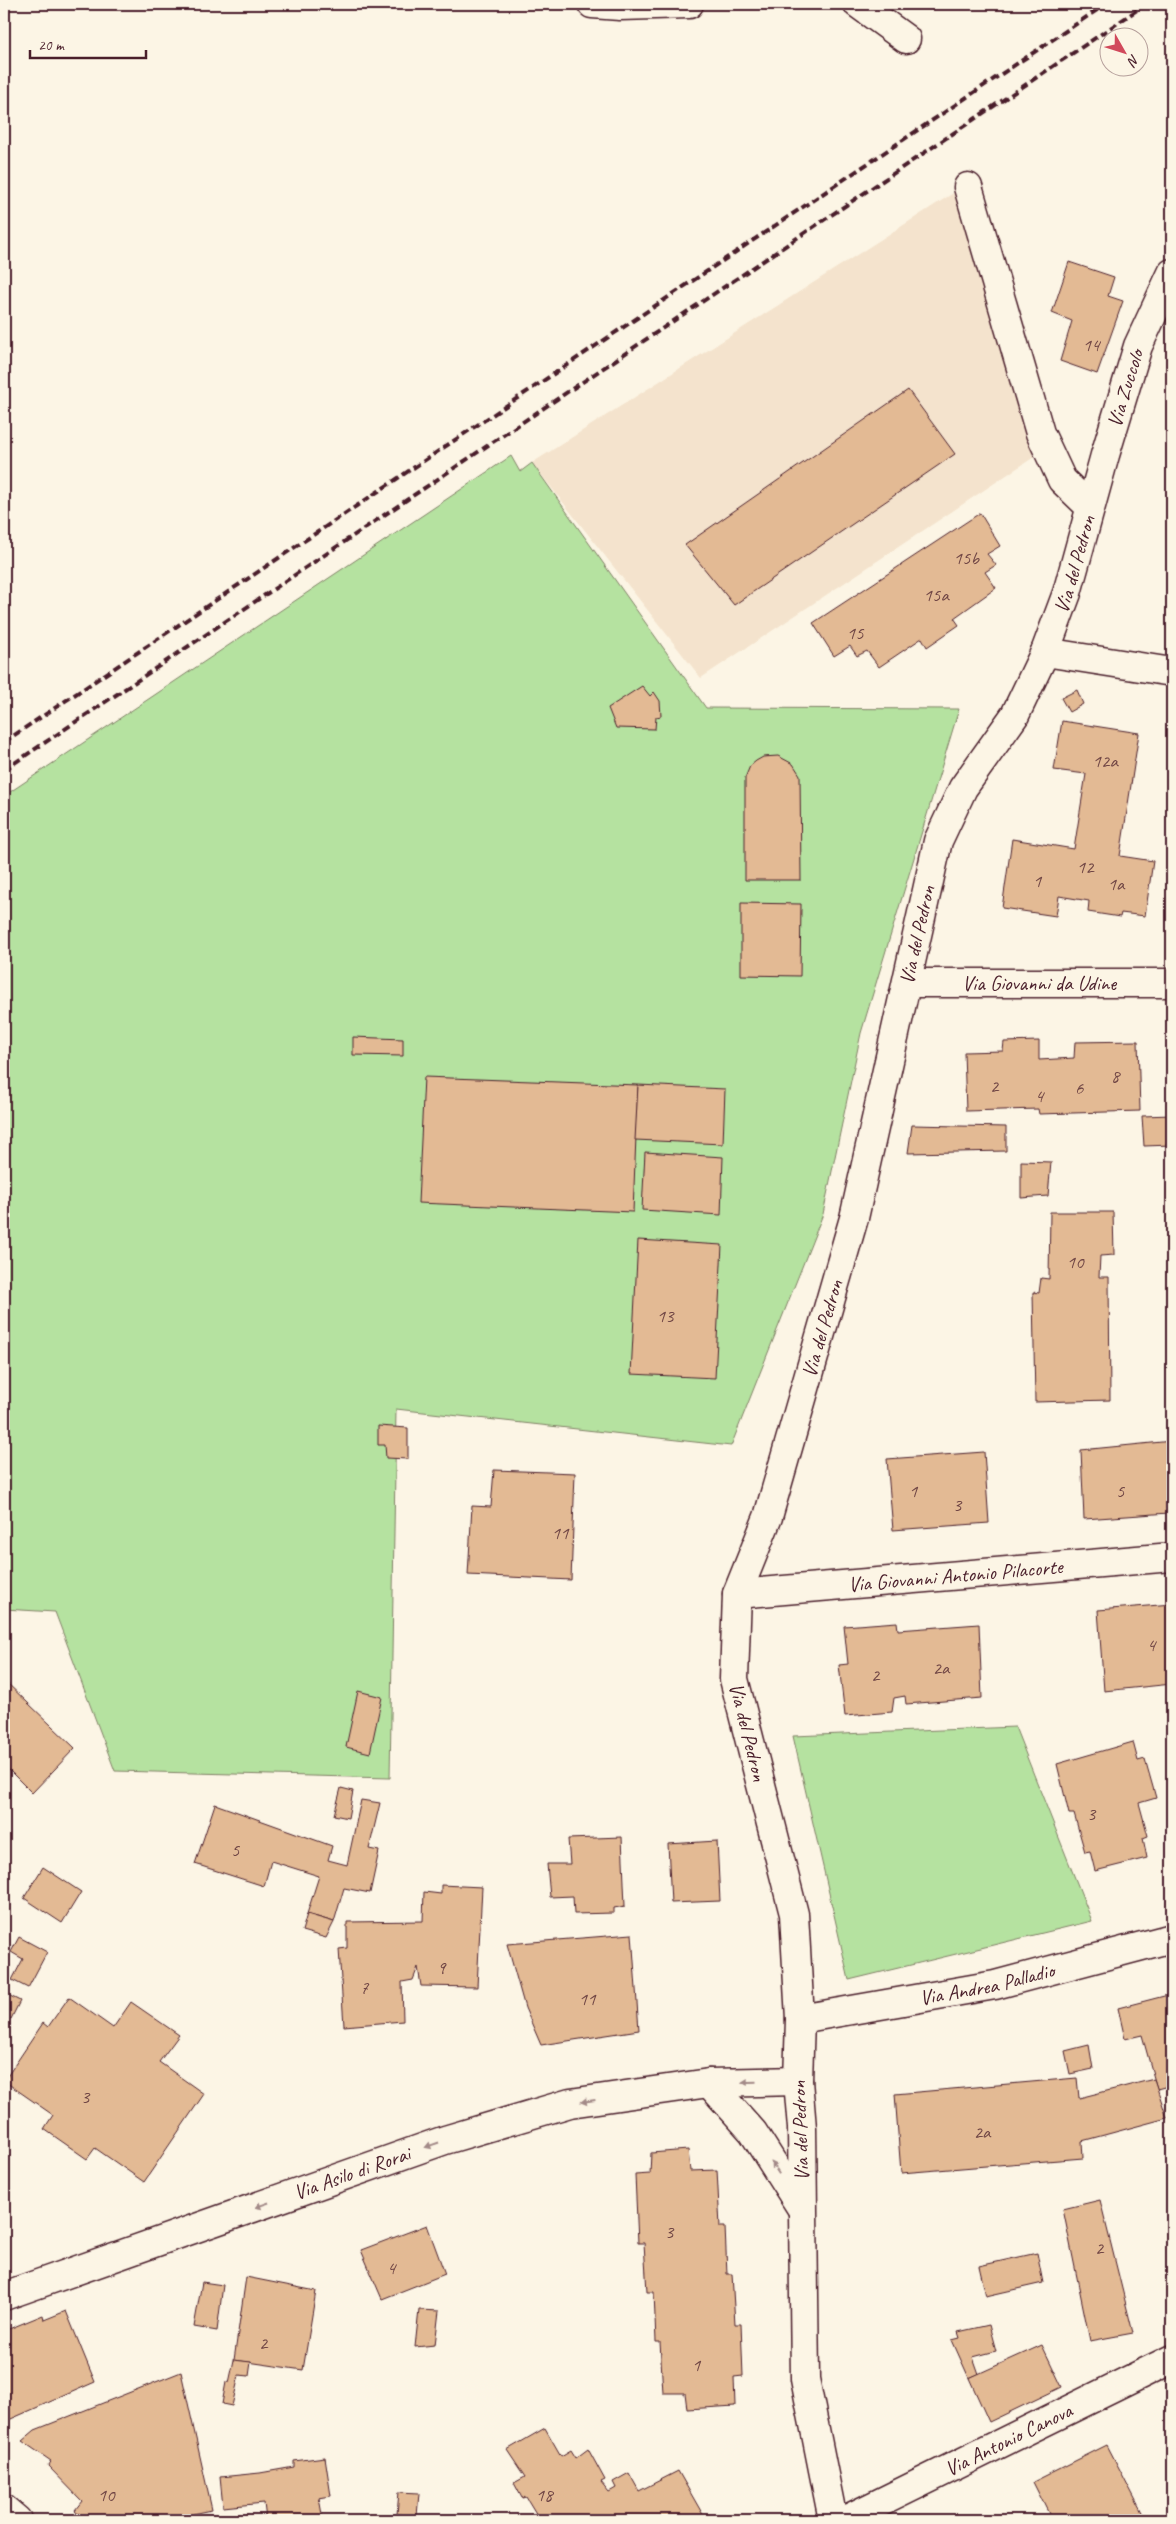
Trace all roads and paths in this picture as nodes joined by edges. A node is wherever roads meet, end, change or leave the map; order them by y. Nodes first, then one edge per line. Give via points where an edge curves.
1 (592, 4) edge
2 (689, 4) edge
3 (858, 4) edge
4 (906, 40) dead end
5 (968, 187) dead end
6 (1172, 273) edge
7 (1090, 507) junction
8 (1045, 652) junction
9 (1172, 672) edge
10 (906, 983) junction
11 (1172, 983) edge
12 (1172, 1557) edge
13 (737, 1594) junction
14 (1172, 1938) edge
15 (800, 2019) junction
16 (798, 2081) junction
17 (709, 2083) junction
18 (802, 2209) junction
19 (4, 2296) edge
20 (1172, 2359) edge
21 (4, 2509) edge
22 (16, 2520) edge
23 (834, 2520) edge
24 (845, 2520) edge

1 - 2 street
3 - 4 street
5 - 7 street, Via del Pedron via 1040,433 1062,480
6 - 7 street, Via Zuccolo via 1138,346
7 - 8 street, Via del Pedron via 1067,593
8 - 9 street
8 - 10 street, Via del Pedron via 1015,715 963,788 938,841
10 - 11 street, Via Giovanni da Udine
10 - 13 street, Via del Pedron via 854,1218 768,1516
12 - 13 street, Via Giovanni Antonio Pilacorte
13 - 15 street, Via del Pedron via 734,1679 794,1914
14 - 15 street, Via Andrea Palladio via 995,1985
15 - 16 street, Via del Pedron
16 -> 17 street, Via Asilo di Rorai
16 - 18 street, Via del Pedron via 802,2128
18 -> 17 street via 753,2132
17 -> 19 street, Via Asilo di Rorai via 570,2103 455,2137
18 - 23 street, Via del Pedron via 804,2378
20 - 24 street, Via Antonio Canova
21 - 22 street

